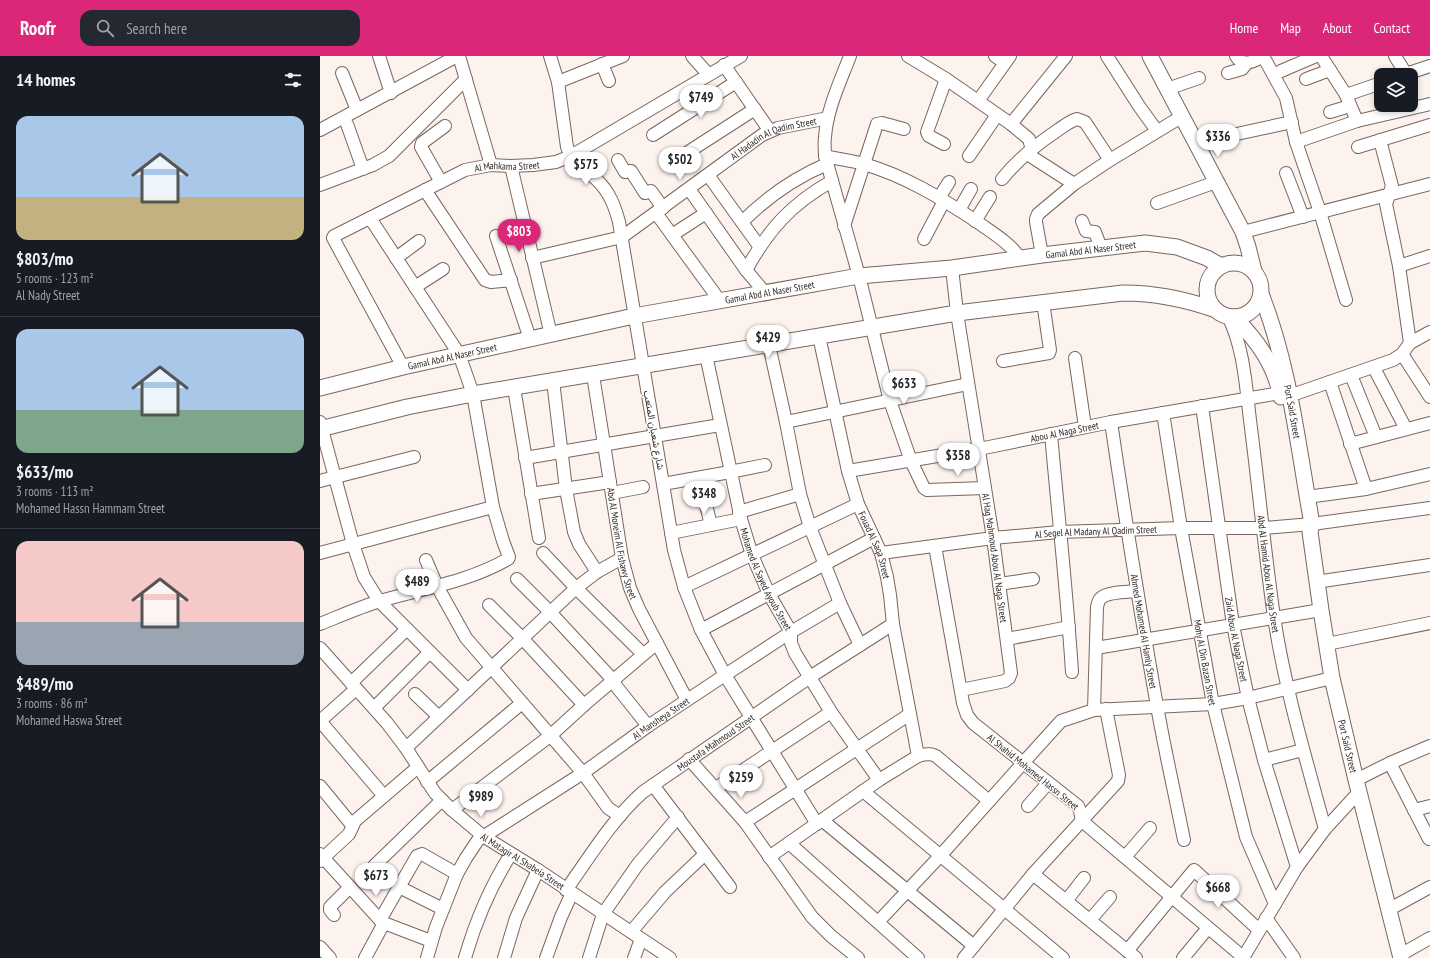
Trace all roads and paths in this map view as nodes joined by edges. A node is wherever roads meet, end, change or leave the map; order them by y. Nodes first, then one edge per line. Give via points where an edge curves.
1 (379, 56) edge
2 (458, 56) edge
3 (550, 56) edge
4 (623, 56) edge
5 (692, 56) edge
6 (741, 56) edge
7 (850, 56) edge
8 (908, 56) edge
9 (995, 56) edge
10 (1066, 56) edge
11 (1107, 56) edge
12 (1150, 56) edge
13 (1236, 56) edge
14 (1264, 56) edge
15 (1316, 56) edge
16 (1321, 56) edge
17 (1395, 56) edge
18 (1007, 60) edge
19 (1247, 63) junction
20 (602, 64) junction
21 (724, 65) junction
22 (1429, 65) edge
23 (1401, 68) edge
24 (1418, 69) edge
25 (1330, 70) junction
26 (1281, 71) dead end
27 (342, 74) dead end
28 (708, 74) junction
29 (1228, 74) dead end
30 (466, 78) junction
31 (1199, 78) dead end
32 (1306, 78) dead end
33 (946, 79) junction
34 (609, 81) dead end
35 (558, 82) junction
36 (736, 82) junction
37 (1374, 87) edge
38 (1167, 89) junction
39 (391, 93) junction
40 (1348, 100) junction
41 (978, 101) junction
42 (1430, 104) edge
43 (755, 109) junction
44 (356, 110) junction
45 (1330, 112) dead end
46 (998, 115) junction
47 (1181, 117) junction
48 (828, 118) junction
49 (1357, 121) junction
50 (1292, 122) junction
51 (347, 124) dead end
52 (1011, 124) junction
53 (1430, 125) edge
54 (445, 126) dead end
55 (904, 129) dead end
56 (320, 130) edge
57 (770, 131) junction
58 (1158, 131) junction
59 (654, 135) dead end
60 (1380, 140) junction
61 (1296, 142) junction
62 (1195, 143) junction
63 (944, 144) dead end
64 (1358, 147) dead end
65 (1030, 150) junction
66 (571, 156) junction
67 (682, 156) dead end
68 (969, 156) dead end
69 (618, 160) dead end
70 (826, 160) junction
71 (1110, 160) junction
72 (864, 164) junction
73 (492, 165) junction
74 (510, 166) junction
75 (363, 169) junction
76 (1286, 173) dead end
77 (708, 175) junction
78 (1002, 179) dead end
79 (321, 180) edge
80 (832, 181) junction
81 (441, 182) junction
82 (949, 182) dead end
83 (1216, 182) junction
84 (1074, 184) junction
85 (1430, 184) edge
86 (689, 189) junction
87 (971, 189) dead end
88 (425, 190) junction
89 (1390, 195) junction
90 (990, 197) dead end
91 (941, 199) junction
92 (1157, 203) dead end
93 (660, 210) junction
94 (959, 210) junction
95 (1320, 212) junction
96 (706, 213) junction
97 (1303, 217) junction
98 (370, 218) junction
99 (975, 221) junction
100 (1082, 221) dead end
101 (742, 222) junction
102 (844, 226) junction
103 (1243, 232) junction
104 (672, 235) junction
105 (496, 236) dead end
106 (622, 237) junction
107 (924, 239) dead end
108 (419, 241) dead end
109 (759, 246) junction
110 (1101, 248) junction
111 (1042, 255) junction
112 (396, 258) junction
113 (532, 258) junction
114 (1020, 258) junction
115 (1428, 261) edge
116 (1221, 266) junction
117 (1399, 266) junction
118 (952, 268) junction
119 (442, 269) dead end
120 (746, 270) junction
121 (1254, 271) junction
122 (859, 276) junction
123 (511, 280) junction
124 (415, 287) junction
125 (766, 294) junction
126 (1261, 294) junction
127 (1346, 300) dead end
128 (720, 301) junction
129 (1044, 302) junction
130 (957, 313) junction
131 (1226, 314) junction
132 (634, 316) junction
133 (871, 328) junction
134 (1430, 332) edge
135 (550, 334) junction
136 (818, 336) junction
137 (530, 339) junction
138 (1410, 343) junction
139 (769, 345) junction
140 (459, 354) junction
141 (1402, 354) junction
142 (706, 355) junction
143 (1075, 358) dead end
144 (1003, 360) dead end
145 (643, 366) junction
146 (403, 367) junction
147 (1374, 368) junction
148 (593, 375) junction
149 (1351, 375) junction
150 (553, 381) junction
151 (1330, 382) junction
152 (968, 384) junction
153 (320, 388) edge
154 (514, 388) junction
155 (473, 394) junction
156 (1285, 395) junction
157 (1430, 397) edge
158 (1247, 399) junction
159 (890, 401) junction
160 (1202, 406) junction
161 (835, 412) junction
162 (1163, 413) junction
163 (786, 422) junction
164 (1111, 422) junction
165 (1430, 422) edge
166 (720, 425) junction
167 (321, 426) edge
168 (1085, 427) junction
169 (1406, 429) junction
170 (1051, 434) junction
171 (655, 436) junction
172 (1376, 437) junction
173 (1350, 444) junction
174 (604, 445) junction
175 (979, 449) junction
176 (562, 452) junction
177 (414, 457) dead end
178 (525, 458) junction
179 (911, 461) junction
180 (765, 465) dead end
181 (848, 471) junction
182 (730, 472) junction
183 (1430, 474) edge
184 (335, 477) junction
185 (320, 481) edge
186 (663, 484) junction
187 (611, 487) junction
188 (643, 487) dead end
189 (985, 488) junction
190 (566, 489) junction
191 (1366, 489) junction
192 (532, 494) junction
193 (800, 494) junction
194 (704, 497) dead end
195 (1307, 498) junction
196 (858, 504) junction
197 (493, 507) junction
198 (1430, 508) edge
199 (740, 516) junction
200 (711, 526) junction
201 (810, 526) junction
202 (1309, 527) junction
203 (1181, 528) junction
204 (1264, 528) junction
205 (1127, 529) junction
206 (1218, 529) junction
207 (1059, 532) junction
208 (672, 533) junction
209 (539, 538) dead end
210 (874, 538) junction
211 (993, 538) junction
212 (353, 544) junction
213 (935, 546) junction
214 (543, 552) dead end
215 (320, 553) edge
216 (880, 553) junction
217 (752, 555) junction
218 (622, 558) junction
219 (426, 560) dead end
220 (825, 564) junction
221 (1430, 565) edge
222 (597, 572) junction
223 (517, 579) dead end
224 (1033, 579) dead end
225 (1316, 582) junction
226 (999, 584) junction
227 (437, 586) junction
228 (684, 587) junction
229 (576, 588) junction
230 (1137, 591) junction
231 (769, 594) junction
232 (379, 601) junction
233 (840, 603) junction
234 (489, 605) dead end
235 (1321, 610) junction
236 (550, 612) junction
237 (1274, 618) junction
238 (1430, 623) edge
239 (320, 624) edge
240 (893, 624) junction
241 (1233, 625) junction
242 (1069, 627) junction
243 (407, 628) junction
244 (701, 630) junction
245 (1199, 630) junction
246 (791, 632) junction
247 (522, 638) junction
248 (1006, 639) junction
249 (1146, 639) junction
250 (657, 643) junction
251 (1327, 644) junction
252 (860, 645) junction
253 (320, 648) edge
254 (1096, 648) junction
255 (430, 652) junction
256 (643, 654) junction
257 (491, 668) junction
258 (1072, 672) dead end
259 (725, 675) junction
260 (810, 677) junction
261 (1332, 678) junction
262 (612, 680) junction
263 (353, 686) junction
264 (1288, 689) junction
265 (468, 690) junction
266 (961, 690) junction
267 (415, 694) dead end
268 (1248, 698) junction
269 (687, 700) junction
270 (522, 702) junction
271 (1213, 704) junction
272 (584, 705) junction
273 (1157, 706) junction
274 (374, 708) junction
275 (1100, 709) junction
276 (831, 712) junction
277 (910, 714) junction
278 (438, 717) junction
279 (751, 718) junction
280 (320, 721) edge
281 (648, 726) junction
282 (550, 736) junction
283 (1430, 746) edge
284 (406, 748) junction
285 (857, 750) junction
286 (1303, 750) junction
287 (771, 752) junction
288 (918, 756) junction
289 (689, 759) junction
290 (1264, 760) junction
291 (1022, 763) junction
292 (1390, 763) junction
293 (418, 767) junction
294 (583, 773) junction
295 (879, 780) junction
296 (427, 782) junction
297 (1048, 783) junction
298 (653, 785) junction
299 (320, 786) edge
300 (1358, 786) junction
301 (716, 788) junction
302 (795, 790) junction
303 (863, 791) junction
304 (384, 796) junction
305 (442, 800) junction
306 (989, 801) junction
307 (1028, 806) dead end
308 (1430, 806) edge
309 (452, 810) junction
310 (1414, 810) junction
311 (620, 816) junction
312 (678, 818) junction
313 (1082, 821) junction
314 (744, 822) junction
315 (820, 822) junction
316 (352, 825) junction
317 (1150, 828) dead end
318 (1325, 829) junction
319 (483, 836) junction
320 (1429, 839) edge
321 (1184, 840) dead end
322 (789, 843) junction
323 (511, 854) junction
324 (705, 854) junction
325 (940, 855) junction
326 (769, 857) junction
327 (1125, 857) junction
328 (321, 858) edge
329 (374, 866) dead end
330 (1297, 867) junction
331 (538, 870) junction
332 (457, 874) junction
333 (1033, 874) junction
334 (1084, 878) dead end
335 (730, 886) dead end
336 (350, 887) junction
337 (399, 887) junction
338 (1430, 887) edge
339 (907, 890) junction
340 (569, 892) junction
341 (1110, 897) dead end
342 (1172, 897) junction
343 (1066, 901) junction
344 (1275, 904) junction
345 (443, 909) junction
346 (1004, 909) junction
347 (1388, 910) junction
348 (603, 914) junction
349 (334, 915) dead end
350 (1266, 918) junction
351 (1090, 920) junction
352 (382, 922) junction
353 (878, 922) junction
354 (1208, 928) junction
355 (1259, 930) junction
356 (636, 935) junction
357 (1430, 938) edge
358 (431, 941) junction
359 (974, 946) junction
360 (320, 947) edge
361 (1132, 955) edge
362 (1400, 956) edge
363 (856, 957) edge
364 (330, 958) edge
365 (365, 958) edge
366 (427, 958) edge
367 (465, 958) edge
368 (504, 958) edge
369 (546, 958) edge
370 (589, 958) edge
371 (634, 958) edge
372 (670, 958) edge
373 (918, 958) edge
374 (964, 958) edge
375 (1063, 958) edge
376 (1183, 958) edge
377 (1243, 958) edge
378 (1294, 958) edge

1 - 39 street
2 - 30 street
2 - 39 street
3 - 35 street
4 - 20 street
5 - 28 street
6 - 21 street, Al Mahkama Street
7 - 48 street
8 - 33 street
9 - 18 street
10 - 52 street
11 - 58 street
12 - 38 street
13 - 19 street via 1240,61
14 - 19 street
14 - 50 street via 1286,98
15 - 26 street
16 - 25 street
17 - 23 street
18 - 41 street
19 - 29 street via 1242,69
20 - 34 street
20 - 35 street
21 - 28 street, Al Mahkama Street
21 - 36 street
22 - 24 street
25 - 32 street
25 - 40 street
27 - 44 street
28 - 66 street, Al Mahkama Street
30 - 73 street
30 - 75 street via 397,149 382,161
31 - 38 street
33 - 41 street
33 - 63 street via 927,132 929,136
35 - 66 street via 567,147
36 - 43 street
36 - 59 street
37 - 40 street
38 - 47 street
39 - 44 street
40 - 45 street
40 - 49 street
41 - 46 street
42 - 49 street
43 - 57 street
43 - 67 street
44 - 56 street
46 - 52 street
46 - 68 street
47 - 58 street
47 - 62 street
48 - 57 street, Al Hadadin Al Qadim Street
48 - 70 street via 824,138
49 - 61 street
50 - 61 street
50 - 62 street
51 - 75 street
52 - 65 street via 1029,139
53 - 60 street
54 - 81 street via 421,145
55 - 72 street via 877,124
57 - 77 street, Al Hadadin Al Qadim Street
58 - 71 street
60 - 64 street
60 - 89 street via 1392,186
61 - 95 street
62 - 83 street
65 - 71 street via 1074,120 1080,119 1085,122
65 - 78 street
65 - 84 street via 1032,157
66 - 74 street, Al Mahkama Street via 556,162
66 - 106 street, شارع شعبان المتعب via 600,182 608,193
69 - 93 street via 625,172 631,171 645,192 651,191
70 - 72 street
70 - 80 street
70 - 101 street via 781,188
71 - 84 street
72 - 91 street via 892,174
72 - 102 street
73 - 74 street, Al Mahkama Street
73 - 81 street, Al Mahkama Street via 465,170
74 - 113 street
75 - 79 street
76 - 97 street
77 - 86 street, Al Hadadin Al Qadim Street
77 - 101 street
80 - 102 street
80 - 109 street via 791,208
81 - 88 street, Al Mahkama Street
82 - 91 street
83 - 92 street
83 - 103 street
84 - 111 street via 1036,216
85 - 89 street
86 - 93 street, Al Hadadin Al Qadim Street
86 - 96 street
87 - 94 street
88 - 98 street, Al Mahkama Street
88 - 123 street via 485,280
89 - 95 street
89 - 117 street via 1386,204
90 - 99 street
91 - 94 street
91 - 107 street
93 - 104 street
93 - 106 street, Al Hadadin Al Qadim Street
94 - 99 street
95 - 97 street
95 - 127 street
96 - 104 street
96 - 120 street
97 - 103 street
98 - 112 street
98 - 146 street, Al Mahkama Street via 334,237
99 - 114 street via 1004,240
100 - 110 street via 1086,231 1096,233
101 - 109 street
102 - 122 street
103 - 121 street
104 - 128 street
105 - 123 street
106 - 113 street, Al Hadadin Al Qadim Street
106 - 132 street, شارع شعبان المتعب
108 - 112 street
109 - 120 street
110 - 111 street, Gamal Abd Al Naser Street
110 - 116 street, Gamal Abd Al Naser Street via 1161,244 1193,252
111 - 114 street, Gamal Abd Al Naser Street
112 - 124 street
113 - 135 street
114 - 118 street, Gamal Abd Al Naser Street
115 - 117 street
116 - 121 street via 1235,263 1248,266
116 - 131 street via 1212,274 1207,287 1209,299
117 - 138 street
118 - 122 street, Gamal Abd Al Naser Street
118 - 130 street, Al Hag Mahmoud Abou Al Naga Street
119 - 124 street
120 - 125 street
121 - 126 street via 1260,280
122 - 125 street, Gamal Abd Al Naser Street
122 - 133 street
123 - 137 street
124 - 140 street
125 - 128 street, Gamal Abd Al Naser Street
126 - 131 street via 1260,300 1252,310 1240,316
126 - 156 street, Port Said Street via 1276,334 1284,367
128 - 132 street, Gamal Abd Al Naser Street
129 - 130 street
129 - 131 street via 1104,294 1142,293 1180,298
129 - 144 street via 1049,353
130 - 133 street
130 - 152 street, Al Hag Mahmoud Abou Al Naga Street
131 - 156 street, Port Said Street via 1248,330 1260,345
131 - 158 street, Abd Al Hamid Abou Al Naga Street via 1240,348
132 - 135 street, Gamal Abd Al Naser Street
132 - 145 street, شارع شعبان المتعب
133 - 136 street
133 - 159 street
134 - 138 street
135 - 137 street, Gamal Abd Al Naser Street
136 - 139 street
136 - 161 street, Fouad Al Saqa Street
137 - 140 street, Gamal Abd Al Naser Street
138 - 141 street
139 - 142 street
139 - 163 street
140 - 146 street, Gamal Abd Al Naser Street
140 - 155 street
141 - 147 street, Abou Al Naga Street
141 - 157 street
142 - 145 street
142 - 166 street, Mohamed Al Sayed Ayoub Street
143 - 168 street
145 - 148 street
145 - 171 street, شارع شعبان المتعب
146 - 153 street, Gamal Abd Al Naser Street
147 - 149 street, Abou Al Naga Street
147 - 169 street
148 - 150 street
148 - 174 street, Abd Al Moneim Al Fishawy Street
149 - 151 street, Abou Al Naga Street
149 - 172 street
150 - 154 street
150 - 176 street
151 - 156 street, Abou Al Naga Street
151 - 173 street
152 - 159 street
152 - 175 street, Al Hag Mahmoud Abou Al Naga Street
154 - 155 street
154 - 178 street
155 - 167 street
155 - 197 street
156 - 158 street, Abou Al Naga Street
156 - 195 street, Port Said Street
156 - 202 street, Port Said Street
158 - 160 street, Abou Al Naga Street
158 - 204 street, Abd Al Hamid Abou Al Naga Street
159 - 161 street
159 - 179 street
160 - 162 street, Abou Al Naga Street
160 - 206 street, Zaid Abou Al Naga Street
161 - 163 street
161 - 181 street, Fouad Al Saqa Street
162 - 164 street, Abou Al Naga Street
162 - 203 street, Mohy Al Din Bazan Street
163 - 193 street
164 - 168 street, Abou Al Naga Street
164 - 205 street, Ahmed Mohamed Al Hamly Street
165 - 169 street
166 - 171 street
166 - 182 street, Mohamed Al Sayed Ayoub Street
167 - 184 street
168 - 170 street, Abou Al Naga Street
169 - 172 street
170 - 175 street, Abou Al Naga Street
170 - 207 street
171 - 174 street
171 - 186 street, شارع شعبان المتعب
172 - 173 street
173 - 191 street
174 - 176 street
174 - 187 street, Abd Al Moneim Al Fishawy Street
175 - 179 street, Abou Al Naga Street
175 - 189 street, Al Hag Mahmoud Abou Al Naga Street
176 - 178 street
176 - 190 street
177 - 184 street
178 - 192 street
179 - 181 street, Abou Al Naga Street
179 - 189 street via 924,488
180 - 182 street
181 - 196 street, Fouad Al Saqa Street
182 - 186 street
182 - 199 street, Mohamed Al Sayed Ayoub Street
183 - 191 street
184 - 185 street
184 - 212 street
186 - 208 street, شارع شعبان المتعب
187 - 188 street
187 - 190 street
187 - 218 street, Abd Al Moneim Al Fishawy Street
189 - 211 street, Al Hag Mahmoud Abou Al Naga Street
190 - 192 street
190 - 222 street via 574,532
191 - 195 street
192 - 209 street
193 - 199 street
193 - 201 street
194 - 200 street
195 - 202 street, Port Said Street
196 - 201 street
196 - 210 street, Fouad Al Saqa Street
197 - 212 street
197 - 227 street via 509,557 475,575
198 - 202 street, Al Segel Al Madany Al Qadim Street
199 - 200 street
199 - 217 street, Mohamed Al Sayed Ayoub Street
200 - 208 street
201 - 217 street
201 - 220 street
202 - 204 street, Al Segel Al Madany Al Qadim Street
202 - 225 street, Port Said Street
203 - 205 street, Al Segel Al Madany Al Qadim Street
203 - 206 street, Al Segel Al Madany Al Qadim Street
203 - 245 street, Mohy Al Din Bazan Street
204 - 206 street, Al Segel Al Madany Al Qadim Street
204 - 237 street, Abd Al Hamid Abou Al Naga Street
205 - 207 street, Al Segel Al Madany Al Qadim Street
205 - 230 street, Ahmed Mohamed Al Hamly Street
206 - 241 street, Zaid Abou Al Naga Street
207 - 211 street, Al Segel Al Madany Al Qadim Street
207 - 242 street
208 - 228 street, شارع شعبان المتعب
210 - 216 street, Fouad Al Saqa Street
210 - 220 street
211 - 213 street, Al Segel Al Madany Al Qadim Street
211 - 226 street, Al Hag Mahmoud Abou Al Naga Street
212 - 215 street
212 - 232 street via 364,577
213 - 216 street, Al Segel Al Madany Al Qadim Street
213 - 266 street, Al Shahid Mohamed Hassn Street
214 - 229 street
216 - 240 street, Fouad Al Saqa Street via 890,595
217 - 228 street
217 - 231 street, Mohamed Al Sayed Ayoub Street
218 - 222 street
218 - 250 street, Abd Al Moneim Al Fishawy Street via 630,588
219 - 227 street
220 - 231 street
220 - 233 street
221 - 225 street
222 - 229 street
223 - 236 street
224 - 226 street
225 - 235 street, Port Said Street
226 - 248 street, Al Hag Mahmoud Abou Al Naga Street
227 - 232 street
227 - 257 street via 466,638
228 - 244 street, شارع شعبان المتعب
229 - 236 street
229 - 256 street
230 - 249 street, Ahmed Mohamed Al Hamly Street
230 - 254 street via 1101,597 1097,607
231 - 244 street
231 - 246 street, Mohamed Al Sayed Ayoub Street
232 - 239 street
232 - 243 street
233 - 246 street, Al Mansheya Street
233 - 252 street
234 - 247 street
235 - 237 street
235 - 251 street, Port Said Street
236 - 247 street
236 - 262 street
237 - 241 street
237 - 264 street, Abd Al Hamid Abou Al Naga Street
238 - 251 street
240 - 252 street, Moustafa Mahmoud Street
240 - 277 street, Fouad Al Saqa Street
241 - 245 street
241 - 268 street, Zaid Abou Al Naga Street
242 - 248 street
242 - 258 street
243 - 255 street
243 - 263 street
244 - 259 street, شارع شعبان المتعب
245 - 249 street
245 - 271 street, Mohy Al Din Bazan Street
246 - 259 street, Al Mansheya Street
246 - 260 street, Mohamed Al Sayed Ayoub Street via 793,648
247 - 257 street
247 - 272 street
248 - 266 street, Al Hag Mahmoud Abou Al Naga Street via 1011,673 1009,678
249 - 254 street
249 - 273 street, Ahmed Mohamed Al Hamly Street
250 - 256 street
250 - 269 street, Abd Al Moneim Al Fishawy Street
251 - 261 street, Port Said Street
252 - 260 street, Moustafa Mahmoud Street
253 - 263 street, Al Matagir Al Shabeia Street
254 - 275 street
255 - 265 street
255 - 274 street
256 - 262 street
257 - 265 street
257 - 270 street
259 - 269 street, Al Mansheya Street
259 - 279 street, شارع شعبان المتعب
260 - 276 street, Mohamed Al Sayed Ayoub Street
260 - 279 street, Moustafa Mahmoud Street
261 - 264 street
261 - 300 street, Port Said Street
262 - 272 street
262 - 281 street
263 - 274 street, Al Matagir Al Shabeia Street
263 - 280 street
264 - 268 street
264 - 286 street, Abd Al Hamid Abou Al Naga Street
265 - 278 street
266 - 291 street, Al Shahid Mohamed Hassn Street via 967,715 973,723
267 - 278 street
268 - 271 street
268 - 290 street, Zaid Abou Al Naga Street
269 - 281 street, Al Mansheya Street
270 - 282 street
270 - 296 street
271 - 273 street
271 - 344 street, Mohy Al Din Bazan Street via 1246,837
272 - 282 street
273 - 275 street
273 - 321 street, Ahmed Mohamed Al Hamly Street
274 - 284 street, Al Matagir Al Shabeia Street
275 - 291 street via 1061,721
275 - 313 street via 1119,778
276 - 285 street, Mohamed Al Sayed Ayoub Street
276 - 287 street
277 - 285 street
277 - 288 street, Fouad Al Saqa Street
278 - 284 street
279 - 287 street, شارع شعبان المتعب
279 - 289 street, Moustafa Mahmoud Street
280 - 304 street
281 - 294 street, Al Mansheya Street
282 - 294 street
282 - 309 street
283 - 292 street
284 - 293 street, Al Matagir Al Shabeia Street
285 - 295 street, Mohamed Al Sayed Ayoub Street
285 - 302 street
286 - 290 street
286 - 318 street, Abd Al Hamid Abou Al Naga Street
287 - 301 street
287 - 302 street, شارع شعبان المتعب
288 - 295 street
288 - 306 street via 936,756
289 - 298 street, Moustafa Mahmoud Street
289 - 301 street
290 - 330 street, Zaid Abou Al Naga Street
291 - 297 street, Al Shahid Mohamed Hassn Street
291 - 306 street
292 - 300 street
292 - 310 street
293 - 296 street, Al Matagir Al Shabeia Street
293 - 304 street
294 - 311 street via 608,808
294 - 319 street, Al Mansheya Street
295 - 303 street
296 - 305 street, Al Matagir Al Shabeia Street
297 - 307 street
297 - 313 street, Al Shahid Mohamed Hassn Street via 1078,806
298 - 311 street, Moustafa Mahmoud Street via 636,798
298 - 312 street
299 - 316 street
300 - 318 street
300 - 347 street, Port Said Street
301 - 314 street
302 - 314 street
302 - 315 street, شارع شعبان المتعب
303 - 315 street
303 - 325 street
304 - 316 street
305 - 309 street, Al Matagir Al Shabeia Street
305 - 329 street
306 - 325 street
308 - 310 street
309 - 319 street, Al Matagir Al Shabeia Street
310 - 320 street
311 - 340 street, Moustafa Mahmoud Street
312 - 324 street
312 - 348 street via 638,864
313 - 327 street, Al Shahid Mohamed Hassn Street
313 - 333 street
314 - 326 street
315 - 322 street
315 - 339 street, شارع شعبان المتعب
316 - 328 street via 349,834
317 - 327 street
318 - 330 street
319 - 323 street, Al Matagir Al Shabeia Street
319 - 332 street, Al Mansheya Street via 474,844
322 - 326 street
322 - 353 street
323 - 331 street, Al Matagir Al Shabeia Street
323 - 367 street via 479,915
324 - 335 street
324 - 356 street via 665,892
325 - 339 street
325 - 346 street
326 - 363 street via 812,917
327 - 342 street, Al Shahid Mohamed Hassn Street
328 - 336 street
330 - 344 street
331 - 340 street, Al Matagir Al Shabeia Street
331 - 368 street via 516,918
332 - 337 street via 419,854
332 - 345 street, Al Mansheya Street
333 - 343 street
333 - 346 street
334 - 343 street
336 - 349 street via 330,907
336 - 352 street
337 - 345 street
337 - 352 street
338 - 347 street
339 - 353 street
339 - 359 street, شارع شعبان المتعب
340 - 348 street, Al Matagir Al Shabeia Street
340 - 369 street, Moustafa Mahmoud Street
341 - 351 street
342 - 354 street, Al Shahid Mohamed Hassn Street
342 - 355 street via 1194,870
342 - 361 street
343 - 351 street
344 - 350 street
345 - 358 street, Al Mansheya Street
346 - 359 street
346 - 375 street
347 - 362 street, Port Said Street
348 - 356 street, Al Matagir Al Shabeia Street
348 - 370 street
350 - 355 street
350 - 378 street
351 - 361 street
352 - 358 street
352 - 365 street
353 - 373 street
354 - 376 street
354 - 377 street, Al Shahid Mohamed Hassn Street
355 - 377 street
356 - 371 street
356 - 372 street, Al Matagir Al Shabeia Street
357 - 362 street
358 - 366 street, Al Mansheya Street
359 - 374 street
360 - 364 street

